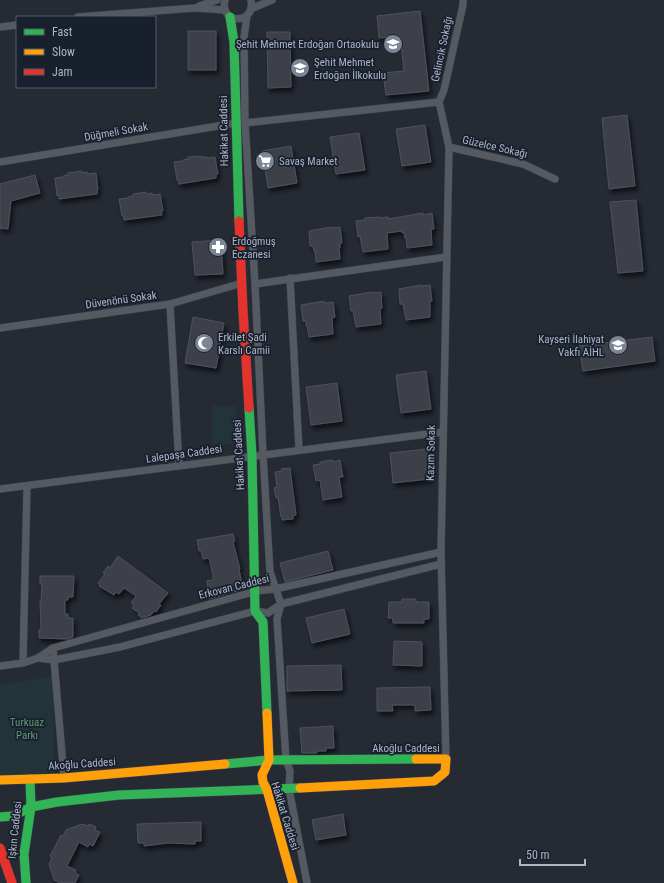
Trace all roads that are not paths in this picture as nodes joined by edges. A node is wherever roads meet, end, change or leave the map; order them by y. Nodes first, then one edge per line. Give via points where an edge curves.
1 (218, 0) edge
2 (225, 0) edge
3 (251, 0) edge
4 (272, 0) edge
5 (462, 0) edge
6 (195, 8) junction
7 (252, 8) junction
8 (227, 13) junction
9 (91, 16) edge
10 (247, 16) junction
11 (16, 25) edge
12 (0, 27) edge
13 (439, 102) junction
14 (241, 123) junction
15 (449, 147) junction
16 (0, 162) edge
17 (554, 179) dead end
18 (446, 257) junction
19 (290, 278) junction
20 (242, 283) junction
21 (255, 284) junction
22 (170, 304) junction
23 (0, 328) edge
24 (443, 432) junction
25 (299, 450) junction
26 (262, 454) junction
27 (252, 456) junction
28 (179, 466) junction
29 (27, 486) junction
30 (0, 489) edge
31 (440, 552) junction
32 (441, 564) junction
33 (275, 589) junction
34 (256, 591) junction
35 (282, 604) junction
36 (255, 611) junction
37 (53, 648) junction
38 (38, 658) junction
39 (54, 660) junction
40 (23, 662) junction
41 (0, 666) edge
42 (446, 759) junction
43 (269, 760) junction
44 (286, 760) junction
45 (64, 778) junction
46 (30, 779) junction
47 (0, 780) edge
48 (289, 789) junction
49 (267, 790) junction
50 (31, 807) junction
51 (0, 817) edge
52 (0, 848) edge
53 (3, 865) edge
54 (12, 883) edge
55 (26, 883) edge
56 (293, 883) edge
57 (307, 883) edge

1 - 6 street
2 - 8 street
3 - 7 street
4 - 7 street
5 - 13 street, Gelincik Sokağı via 444,90
6 - 8 street
6 - 9 street
7 - 10 street
8 - 10 street via 238,19
8 - 14 street, Hakikat Caddesi via 234,42
10 - 14 street, Hakikat Caddesi
11 - 12 street
13 - 14 street, Düğmeli Sokak
13 - 15 street, Güzelce Sokağı
14 - 16 street, Düğmeli Sokak
14 - 20 street, Hakikat Caddesi
14 - 21 street, Hakikat Caddesi
15 - 17 street, Güzelce Sokağı via 523,164
15 - 18 street, Kazım Sokak
18 - 19 street
18 - 24 street, Kazım Sokak
19 - 21 street
19 - 25 street
20 - 22 street, Düvenönü Sokak
20 - 27 street, Hakikat Caddesi
21 - 26 street, Hakikat Caddesi
22 - 23 street, Düvenönü Sokak
22 - 28 street
24 - 25 street, Lalepaşa Caddesi
24 - 31 street, Kazım Sokak
25 - 26 street, Lalepaşa Caddesi
26 - 27 street, Lalepaşa Caddesi
26 - 33 street, Hakikat Caddesi via 270,572
27 - 28 street, Lalepaşa Caddesi
27 - 34 street, Hakikat Caddesi
28 - 29 street, Lalepaşa Caddesi
29 - 30 street, Lalepaşa Caddesi
29 - 40 street
31 - 32 street, Kazım Sokak
31 - 33 street, Erkovan Caddesi
32 - 35 street, Erkovan Caddesi
32 - 42 street, Kazım Sokak
33 - 34 street, Erkovan Caddesi
33 - 35 street, Hakikat Caddesi
34 - 36 street, Hakikat Caddesi
34 - 37 street, Erkovan Caddesi
35 - 36 street, Erkovan Caddesi via 268,613
35 - 44 street, Hakikat Caddesi via 277,619
36 - 39 street, Erkovan Caddesi via 120,647
36 - 43 street, Hakikat Caddesi via 263,622
37 - 38 street, Erkovan Caddesi
37 - 39 street
38 - 39 street, Erkovan Caddesi
38 - 40 street, Erkovan Caddesi
39 - 45 street
40 - 41 street, Erkovan Caddesi
42 - 44 street, Akoğlu Caddesi
42 - 48 street, Akoğlu Caddesi via 445,772 434,781
43 - 44 street, Akoğlu Caddesi
43 - 45 street, Akoğlu Caddesi
43 - 49 street, Hakikat Caddesi via 262,771 262,782
44 - 48 street, Hakikat Caddesi via 290,771
45 - 46 street, Akoğlu Caddesi
46 - 47 street, Akoğlu Caddesi
46 - 50 street, Işkın Caddesi
48 - 49 street, Akoğlu Caddesi
48 - 57 street, Hakikat Caddesi
49 - 50 street, Akoğlu Caddesi via 119,795
49 - 56 street, Hakikat Caddesi
50 - 51 street, Akoğlu Caddesi via 13,816
50 - 55 street, Işkın Caddesi via 24,854
52 - 53 street, Işkın Caddesi
53 - 54 street, Işkın Caddesi

